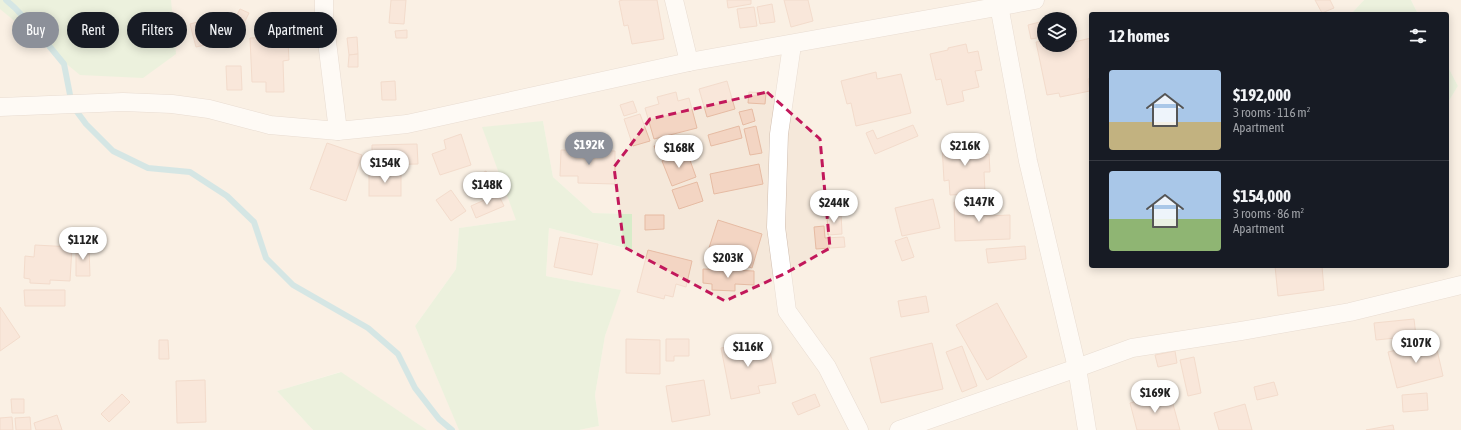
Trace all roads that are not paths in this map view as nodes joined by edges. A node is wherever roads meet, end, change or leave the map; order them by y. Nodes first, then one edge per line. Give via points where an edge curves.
1 (324, 0) edge
2 (674, 0) edge
3 (1035, 0) edge
4 (998, 4) edge
5 (792, 45) junction
6 (689, 62) junction
7 (0, 107) edge
8 (338, 131) junction
9 (1461, 285) edge
10 (1077, 368) junction
11 (858, 430) edge
12 (899, 430) edge
13 (1087, 430) edge

1 - 8 street
2 - 6 street
3 - 4 street
4 - 5 street
4 - 10 street via 1028,161
5 - 6 street
5 - 11 street via 779,134 776,227 787,311 827,367
6 - 8 street via 407,124
7 - 8 street via 124,102 172,104 209,109 270,125
9 - 10 street via 1350,312 1132,348
10 - 12 street
10 - 13 street

